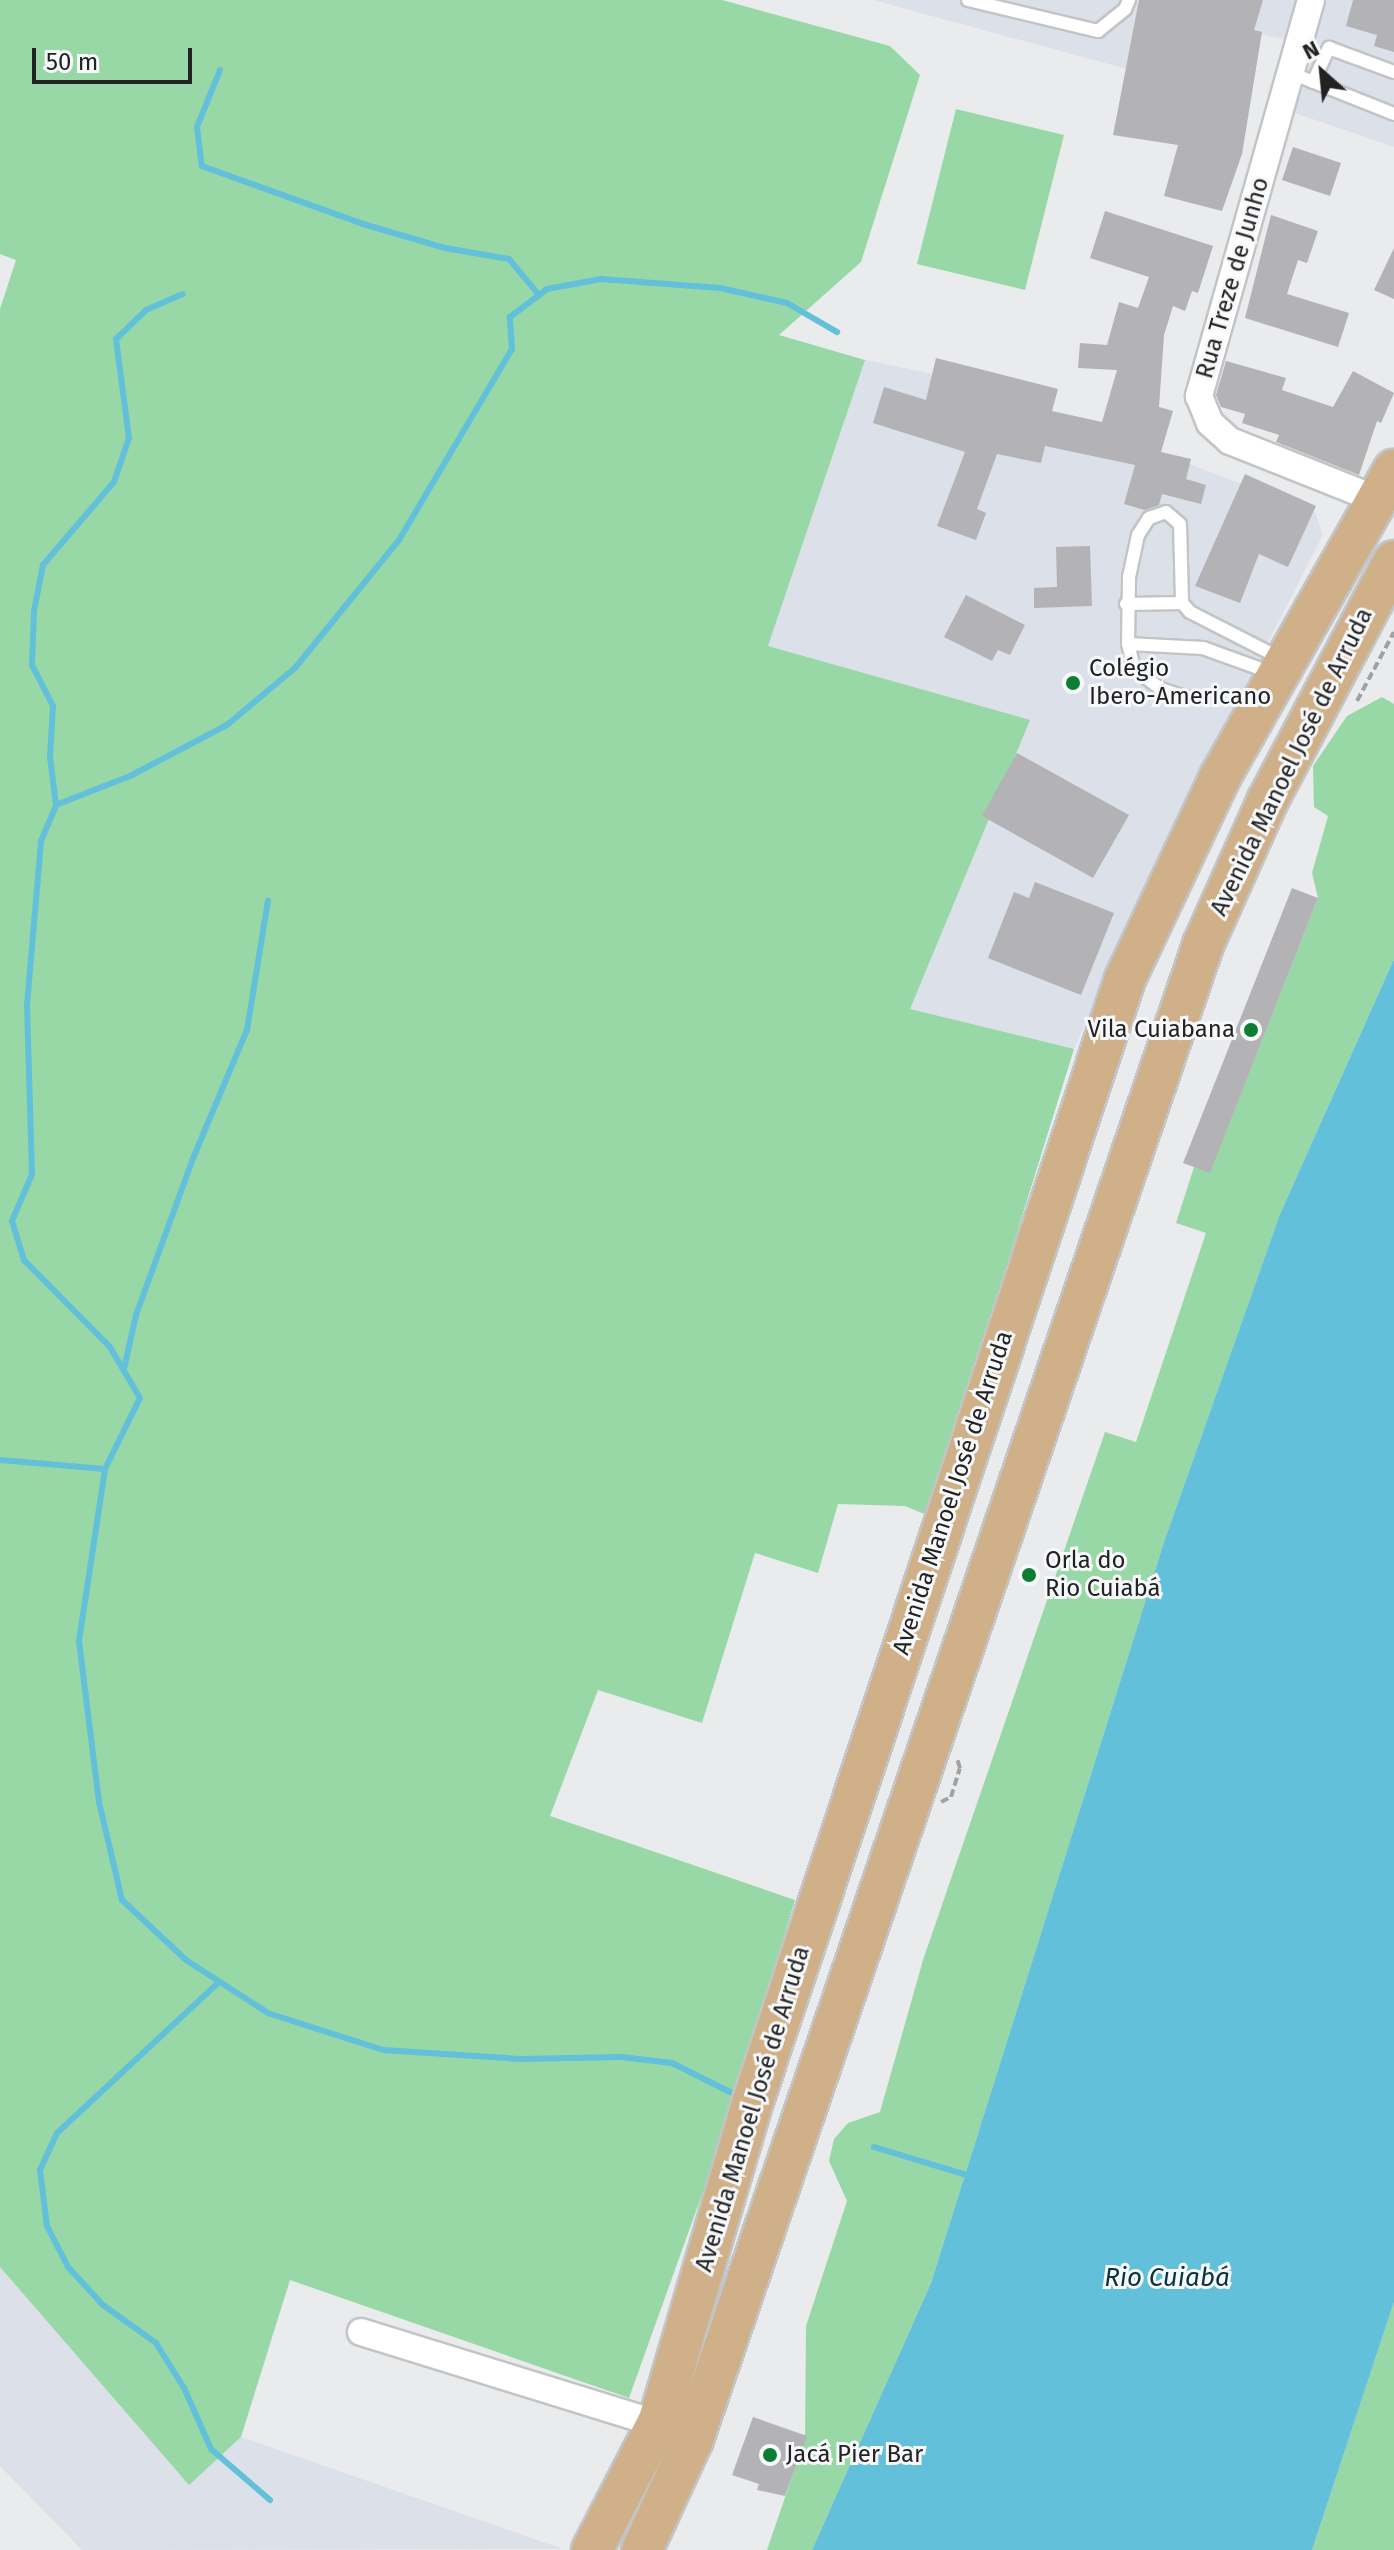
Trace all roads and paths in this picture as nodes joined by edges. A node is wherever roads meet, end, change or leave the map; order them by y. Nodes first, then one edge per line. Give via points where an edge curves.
1 (968, 0) edge
2 (1129, 0) edge
3 (1311, 0) edge
4 (1394, 72) edge
5 (1302, 77) junction
6 (1394, 114) edge
7 (1385, 485) edge
8 (1394, 561) edge
9 (1182, 603) junction
10 (1126, 604) junction
11 (1128, 644) junction
12 (1282, 668) junction
13 (1185, 697) dead end
14 (1020, 1287) junction
15 (1080, 1302) junction
16 (361, 2332) dead end
17 (659, 2420) junction
18 (693, 2439) junction
19 (592, 2550) edge
20 (642, 2550) edge

1 - 2 lane via 1098,31
3 - 5 street, Rua Treze de Junho
4 - 5 lane via 1329,48
5 - 6 lane
5 - 7 street, Rua Treze de Junho via 1199,396 1210,423 1230,441
7 - 12 main road, Avenida Manoel José de Arruda
8 - 15 main road, Avenida Manoel José de Arruda via 1237,862
9 - 10 lane
9 - 10 lane via 1180,524 1166,512 1149,518 1138,535
9 - 12 lane
10 - 11 lane
11 - 12 lane via 1203,648
11 - 13 lane via 1134,669 1161,689
12 - 14 main road, Avenida Manoel José de Arruda via 1146,927
14 - 15 main road
14 - 17 main road, Avenida Manoel José de Arruda via 752,2104
15 - 18 main road, Avenida Manoel José de Arruda
16 - 17 street
17 - 18 street
17 - 19 main road, Avenida Manoel José de Arruda
18 - 20 main road, Avenida Manoel José de Arruda

